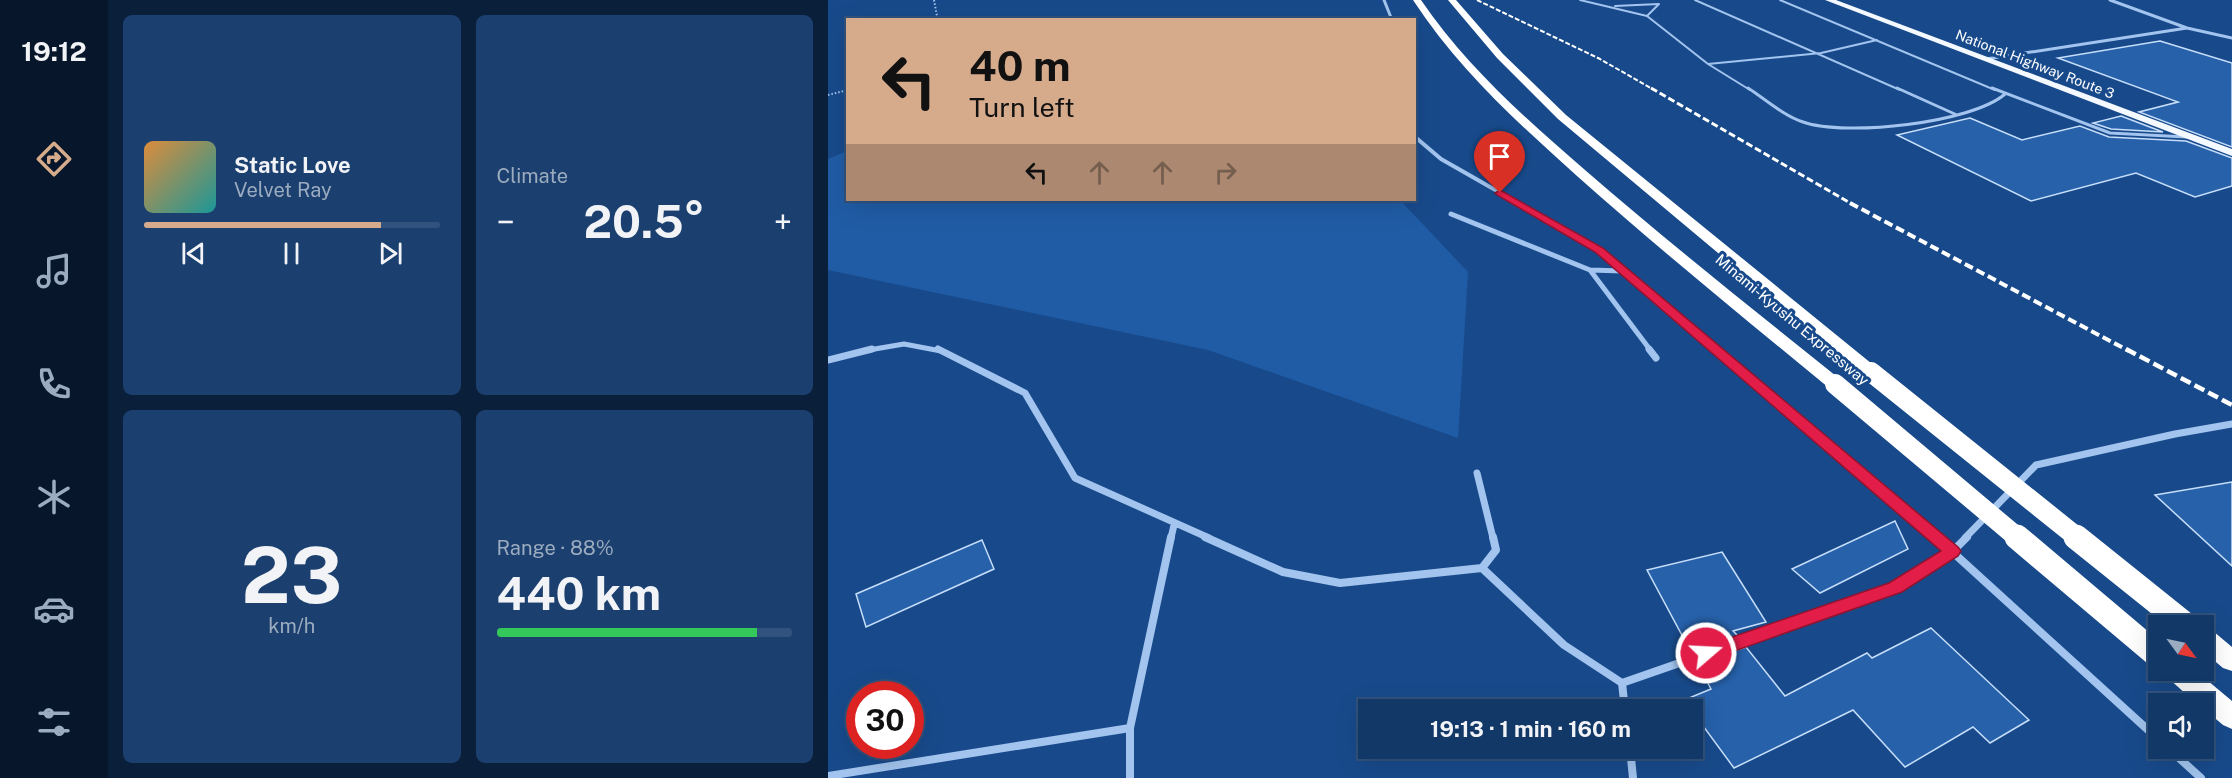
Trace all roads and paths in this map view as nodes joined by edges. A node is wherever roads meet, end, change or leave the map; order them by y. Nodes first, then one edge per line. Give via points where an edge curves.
1 (934, 0) edge
2 (1384, 0) edge
3 (1417, 0) edge
4 (1452, 0) edge
5 (1580, 0) edge
6 (1695, 0) edge
7 (1779, 0) edge
8 (1829, 0) edge
9 (2109, 0) edge
10 (1609, 6) junction
11 (1647, 16) junction
12 (940, 18) edge
13 (1391, 18) edge
14 (2187, 28) junction
15 (2232, 38) edge
16 (1877, 40) junction
17 (1816, 53) junction
18 (1986, 59) junction
19 (1708, 64) junction
20 (846, 90) edge
21 (2005, 94) junction
22 (828, 95) edge
23 (1958, 115) junction
24 (2191, 137) junction
25 (1416, 138) edge
26 (2232, 153) edge
27 (1450, 214) dead end
28 (1590, 270) junction
29 (1623, 272) junction
30 (1656, 358) dead end
31 (828, 360) edge
32 (2232, 424) edge
33 (1477, 473) dead end
34 (1174, 525) junction
35 (1953, 551) junction
36 (1482, 568) junction
37 (2173, 615) edge
38 (2214, 646) edge
39 (2148, 648) edge
40 (2232, 661) edge
41 (2189, 681) edge
42 (1623, 683) junction
43 (1624, 699) edge
44 (2232, 717) edge
45 (1130, 728) junction
46 (2148, 730) edge
47 (1631, 759) edge
48 (2181, 759) edge
49 (828, 776) edge
50 (1131, 778) edge
51 (1633, 778) edge
52 (2201, 778) edge

1 - 12 path
2 - 13 street
3 - 39 highway, Minami-Kyushu Expressway, bridge via 1462,60 1600,191
4 - 37 highway, Minami-Kyushu Expressway, bridge via 1562,117
5 - 10 lane
6 - 17 lane
7 - 16 lane
8 - 18 highway, National Highway Route 3
9 - 14 street
10 - 11 lane
10 - 11 lane via 1659,4
11 - 19 lane
14 - 15 street
14 - 18 street
16 - 17 lane
16 - 21 lane
17 - 19 lane
17 - 23 lane
18 - 24 highway, National Highway Route 3
19 - 23 lane via 1802,122 1837,129 1888,127
20 - 22 path
21 - 23 lane via 1996,102
21 - 24 lane via 2110,133
24 - 26 highway, National Highway Route 3
25 - 29 street via 1441,159 1599,250
27 - 28 street
28 - 29 street
28 - 30 street
29 - 35 street
31 - 34 street via 904,344 936,348 1024,393 1075,478
32 - 35 street via 2036,465
33 - 36 street via 1496,550
34 - 36 street via 1283,572 1340,583
34 - 45 street
35 - 42 street via 1895,588
35 - 46 street
36 - 42 street via 1563,645
38 - 40 highway
41 - 44 highway
42 - 43 street
45 - 49 street
45 - 50 street
47 - 51 street
48 - 52 street

